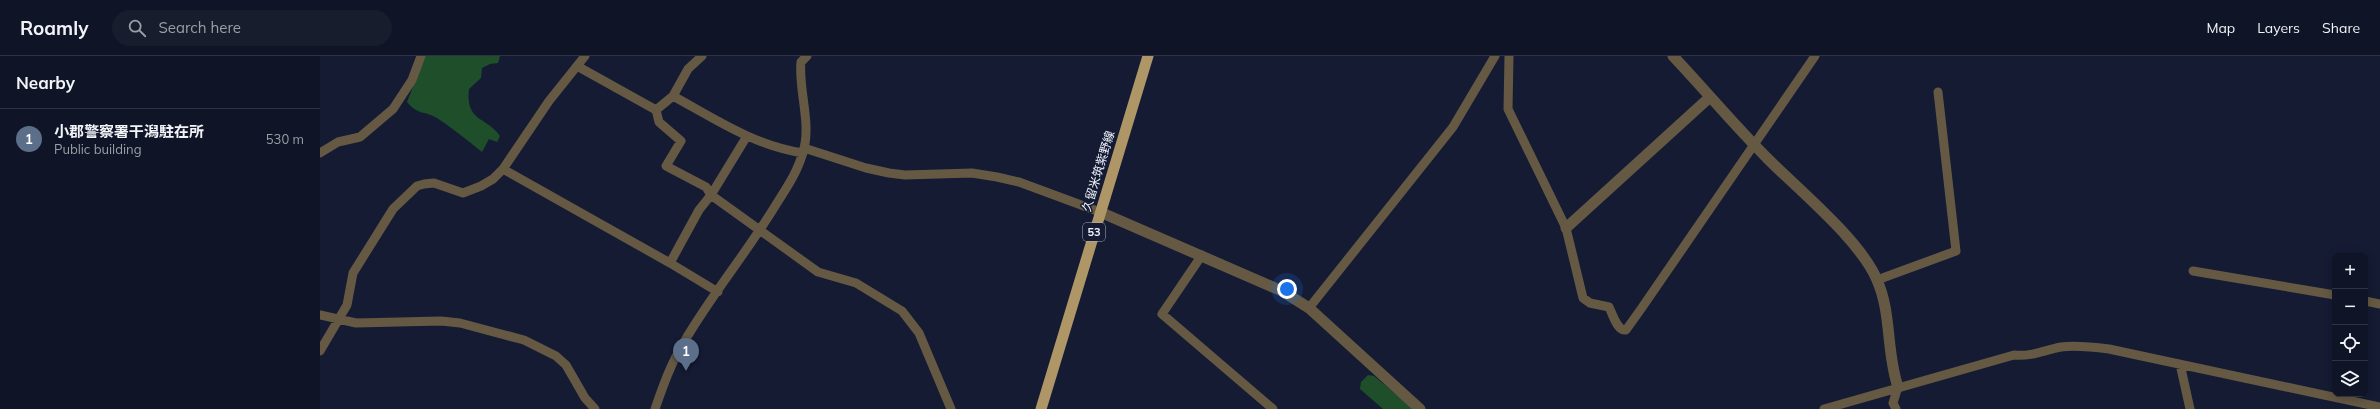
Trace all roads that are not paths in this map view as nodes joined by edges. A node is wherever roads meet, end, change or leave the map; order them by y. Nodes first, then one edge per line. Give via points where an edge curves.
1 (421, 56) edge
2 (585, 56) edge
3 (702, 56) edge
4 (1148, 56) edge
5 (1495, 56) edge
6 (1509, 56) edge
7 (1674, 56) edge
8 (1815, 56) edge
9 (802, 58) edge
10 (577, 66) junction
11 (1938, 92) dead end
12 (673, 96) junction
13 (1710, 97) junction
14 (656, 110) junction
15 (747, 136) junction
16 (1754, 145) junction
17 (804, 150) junction
18 (320, 153) edge
19 (503, 169) junction
20 (711, 195) junction
21 (1100, 212) junction
22 (1566, 228) junction
23 (760, 231) junction
24 (1202, 255) junction
25 (670, 262) junction
26 (2193, 271) dead end
27 (1878, 280) junction
28 (718, 292) junction
29 (2332, 294) edge
30 (2368, 302) edge
31 (2380, 304) edge
32 (1310, 308) junction
33 (320, 315) edge
34 (338, 318) junction
35 (320, 351) edge
36 (2180, 364) junction
37 (1898, 387) junction
38 (2380, 407) edge
39 (594, 409) edge
40 (655, 409) edge
41 (951, 409) edge
42 (1041, 409) edge
43 (1273, 409) edge
44 (1421, 409) edge
45 (1824, 409) edge
46 (1896, 409) edge
47 (2190, 409) edge

1 - 18 street via 412,80 393,109 360,137 338,142
2 - 10 street
3 - 12 street via 688,69
4 - 21 main road, 久留米筑紫野線 / 53
5 - 32 street via 1453,127
6 - 22 street via 1508,109
7 - 13 street
8 - 16 street
9 - 17 street via 806,129
10 - 14 street
10 - 19 street via 529,129
11 - 27 street via 1956,251
12 - 14 street
12 - 15 street
13 - 16 street
13 - 22 street
14 - 20 street via 659,122 681,141 666,166 706,187
15 - 17 street via 784,150
15 - 20 street
16 - 22 street via 1626,330 1619,328 1609,307 1590,303 1584,298
16 - 27 street via 1851,242
17 - 21 street via 889,173 972,174 997,177 1019,182
17 - 23 street via 796,171
19 - 25 street
19 - 34 street via 469,192 463,193 434,183 417,186 393,209 359,261 347,305
20 - 23 street
20 - 25 street via 699,210
21 - 24 street
21 - 42 main road, 久留米筑紫野線 / 53
23 - 28 street
23 - 41 street via 818,272 856,283 902,311 919,333
24 - 32 street via 1270,285
24 - 43 street via 1162,314
25 - 28 street
26 - 29 street
27 - 37 street via 1888,314
28 - 40 street via 675,357
30 - 31 street
32 - 44 street
33 - 34 street
34 - 35 street
34 - 39 street via 361,323 460,323 524,340 556,356 566,365
36 - 37 street via 2109,349 2062,347 2026,356 2014,355
36 - 38 street
36 - 47 street
37 - 45 street
37 - 46 street via 1893,403

